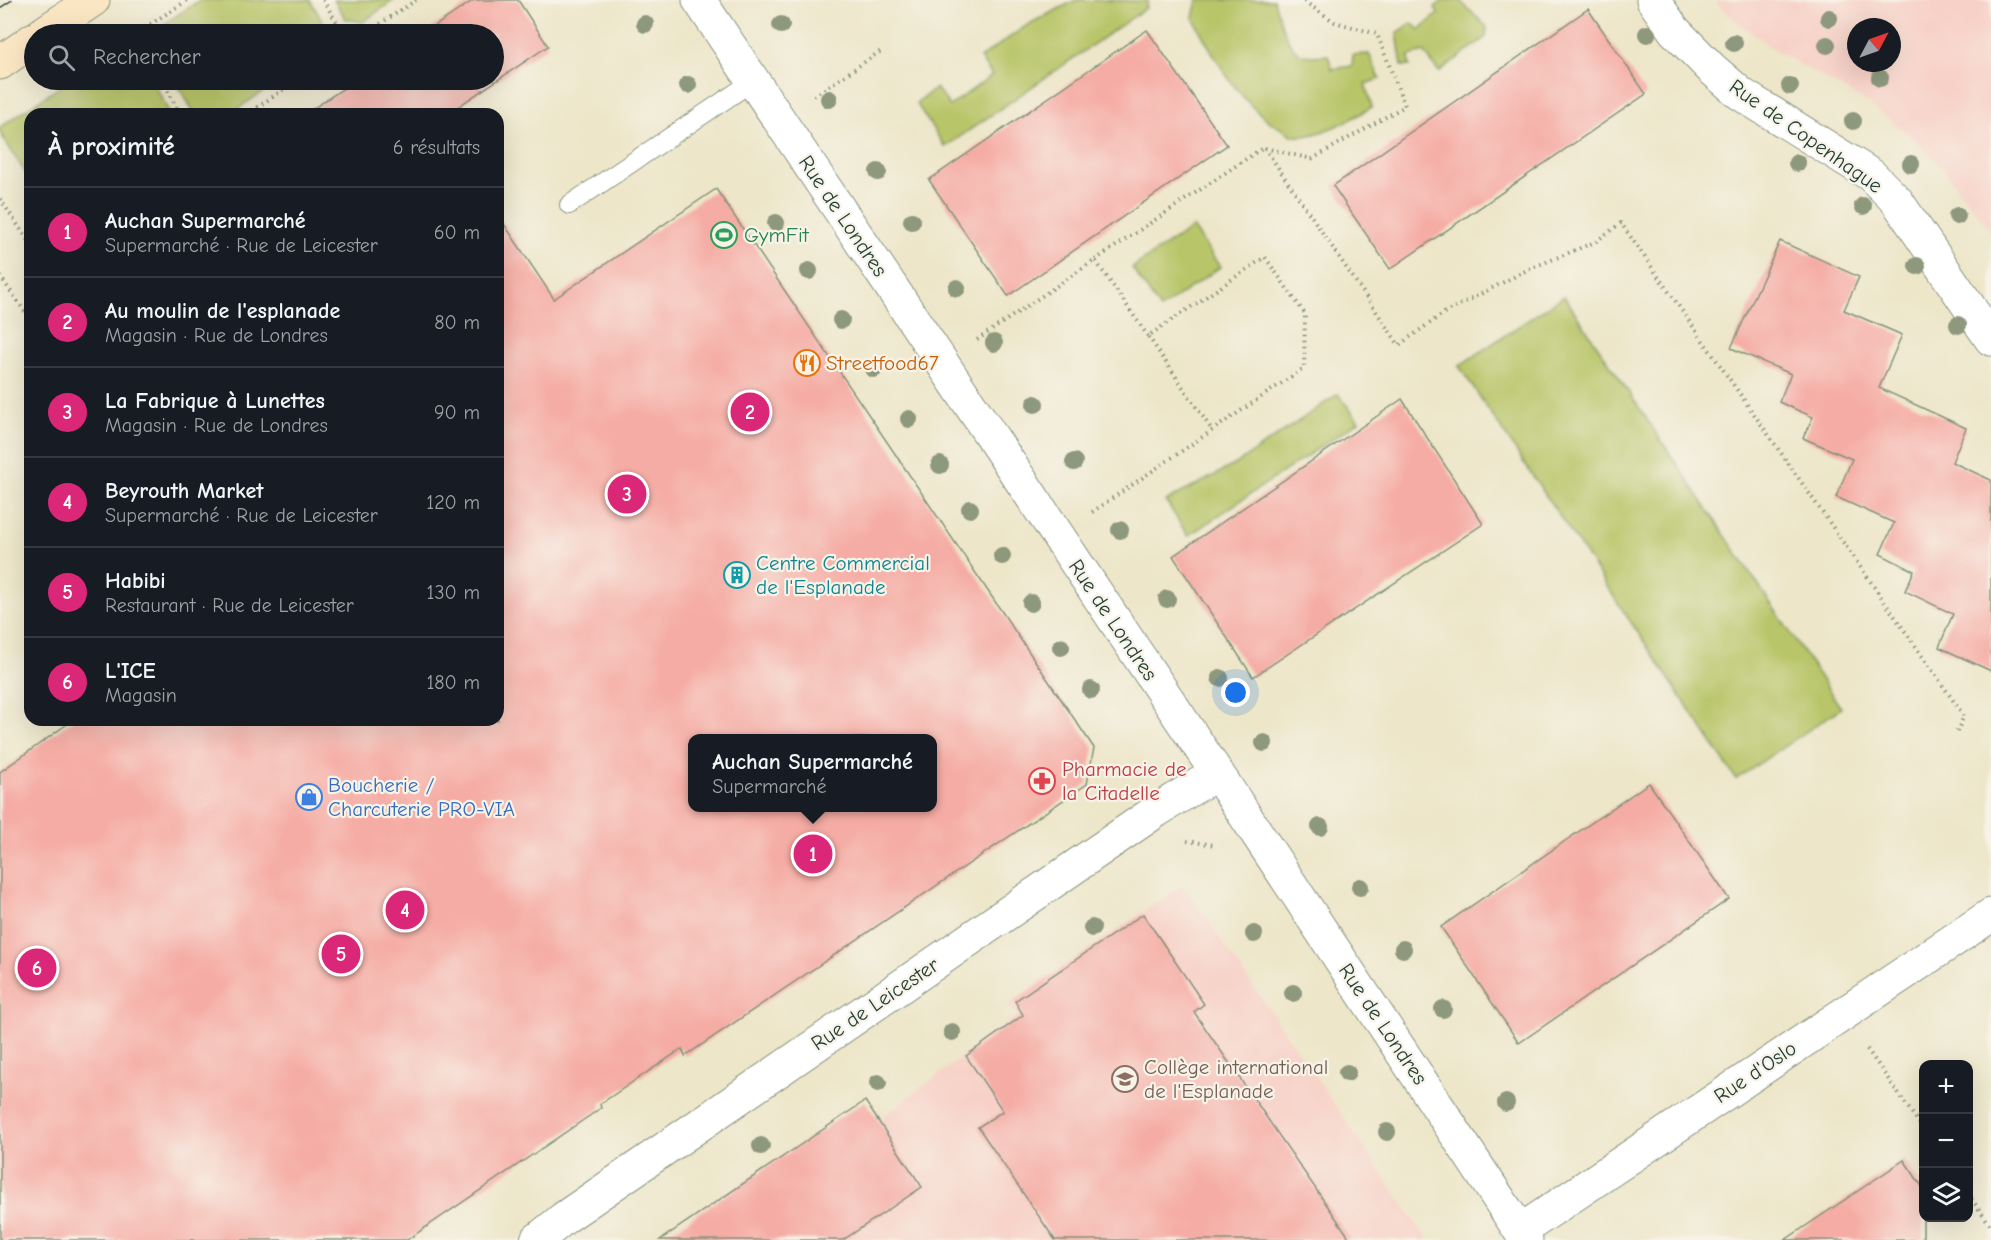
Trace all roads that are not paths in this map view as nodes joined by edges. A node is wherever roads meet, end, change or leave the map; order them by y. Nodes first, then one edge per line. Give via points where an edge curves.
1 (93, 0) edge
2 (699, 0) edge
3 (1653, 0) edge
4 (57, 24) edge
5 (24, 46) edge
6 (0, 63) edge
7 (753, 81) junction
8 (569, 205) dead end
9 (1991, 339) edge
10 (1217, 773) junction
11 (1991, 915) edge
12 (1523, 1235) edge
13 (537, 1240) edge

1 - 4 street
2 - 7 street, Rue de Londres
3 - 9 street, Rue de Copenhague via 1674,30 1741,94 1870,175 1897,201
5 - 6 street
7 - 8 lane
7 - 10 street, Rue de Londres
10 - 12 street, Rue de Londres
10 - 13 street, Rue de Leicester via 593,1197
11 - 12 street, Rue d'Oslo

